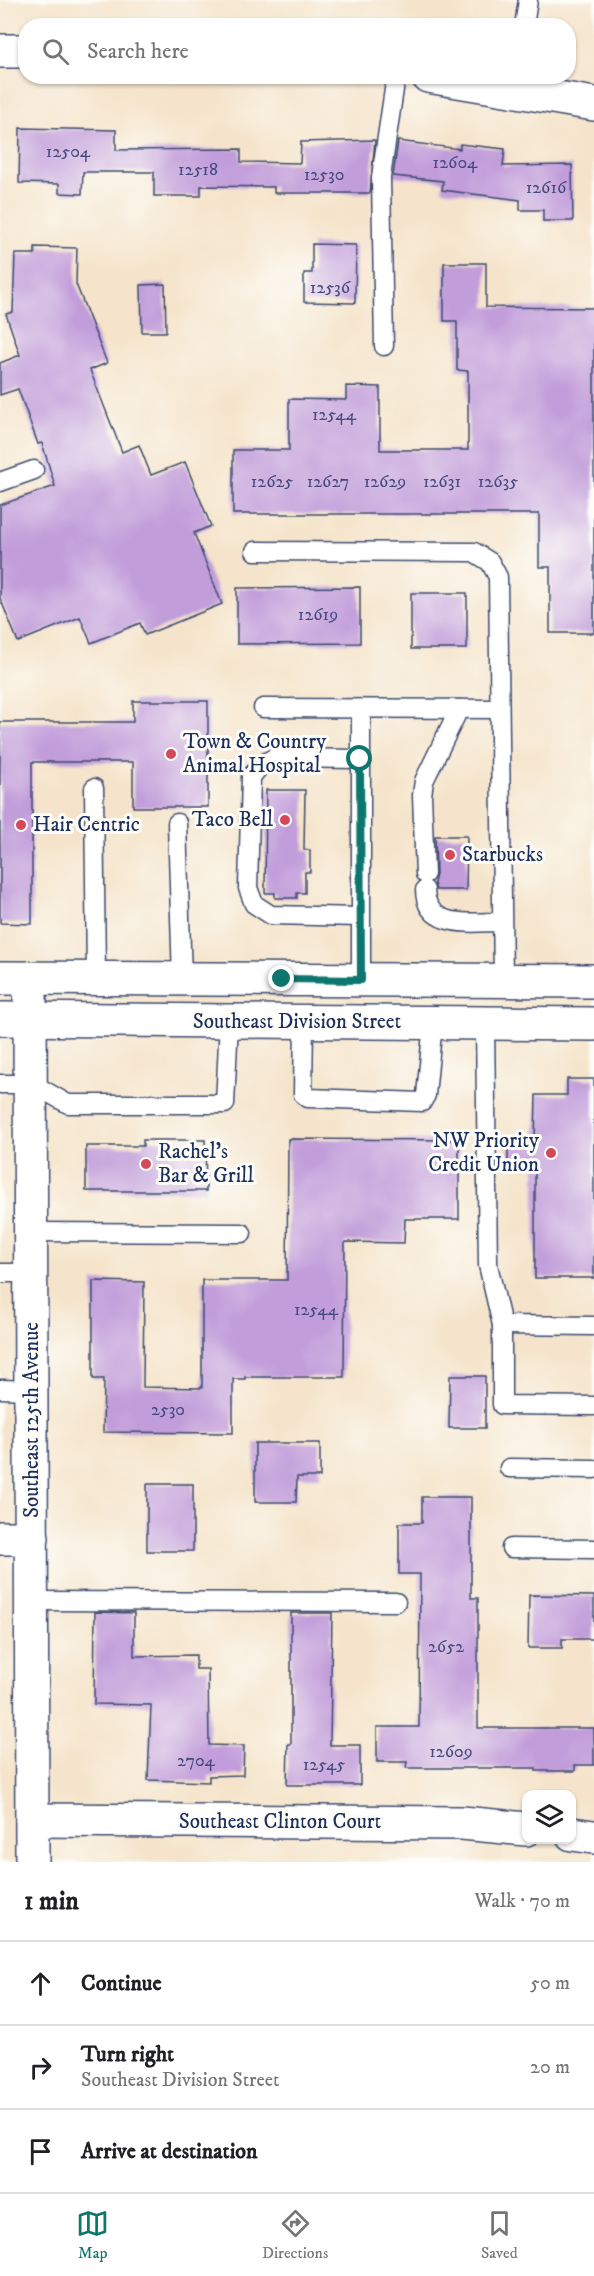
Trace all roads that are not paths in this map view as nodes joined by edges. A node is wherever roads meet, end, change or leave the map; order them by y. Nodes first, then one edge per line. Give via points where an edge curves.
1 (528, 0) edge
2 (525, 18) edge
3 (0, 51) edge
4 (18, 51) edge
5 (395, 84) edge
6 (522, 85) edge
7 (594, 104) edge
8 (384, 346) dead end
9 (34, 470) dead end
10 (0, 482) edge
11 (255, 551) dead end
12 (263, 708) dead end
13 (361, 709) junction
14 (459, 709) junction
15 (499, 709) junction
16 (360, 759) junction
17 (94, 788) dead end
18 (177, 823) dead end
19 (360, 917) junction
20 (501, 922) junction
21 (15, 978) edge
22 (96, 978) junction
23 (182, 979) junction
24 (361, 980) junction
25 (503, 981) junction
26 (594, 981) edge
27 (16, 1019) edge
28 (230, 1022) junction
29 (304, 1022) junction
30 (433, 1023) junction
31 (485, 1024) junction
32 (594, 1024) edge
33 (0, 1084) edge
34 (33, 1084) junction
35 (33, 1232) junction
36 (242, 1233) dead end
37 (0, 1273) edge
38 (33, 1273) junction
39 (502, 1325) junction
40 (594, 1326) edge
41 (0, 1389) edge
42 (32, 1390) junction
43 (594, 1406) edge
44 (509, 1468) dead end
45 (594, 1469) edge
46 (0, 1538) edge
47 (32, 1538) junction
48 (511, 1548) dead end
49 (594, 1549) edge
50 (32, 1601) junction
51 (396, 1602) dead end
52 (32, 1820) junction
53 (522, 1830) edge
54 (576, 1835) edge
55 (594, 1837) edge
56 (32, 1862) edge

1 - 2 lane
3 - 4 street
5 - 8 lane via 381,177
6 - 7 street
9 - 10 lane
11 - 15 lane via 474,552 490,562 498,577
12 - 13 lane
13 - 14 lane
13 - 16 lane
14 - 15 lane
14 - 20 lane via 424,781 425,901 448,922
15 - 20 lane
16 - 19 lane
16 - 19 lane via 274,758 250,777 248,888 254,904 271,915
17 - 22 lane
18 - 23 lane
19 - 24 lane
20 - 25 lane
21 - 22 street, Southeast Division Street
21 - 27 street, Southeast 125th Avenue
22 - 23 street, Southeast Division Street
23 - 24 street, Southeast Division Street
24 - 25 street, Southeast Division Street
25 - 26 street, Southeast Division Street
27 - 28 street, Southeast Division Street
27 - 34 street, Southeast 125th Avenue
28 - 29 street, Southeast Division Street
28 - 34 lane via 225,1104 68,1104
29 - 30 street, Southeast Division Street
29 - 30 lane via 303,1094 308,1098 422,1102
30 - 31 street, Southeast Division Street
31 - 32 street, Southeast Division Street
31 - 39 lane via 488,1265
33 - 34 lane
34 - 35 street, Southeast 125th Avenue
35 - 36 lane
35 - 38 street, Southeast 125th Avenue
37 - 38 lane
38 - 42 street, Southeast 125th Avenue
39 - 40 lane
39 - 43 lane via 502,1405
41 - 42 lane
42 - 47 street, Southeast 125th Avenue
44 - 45 lane
46 - 47 street
47 - 50 street, Southeast 125th Avenue
48 - 49 lane
50 - 51 lane
50 - 52 street, Southeast 125th Avenue
52 - 53 street, Southeast Clinton Court via 462,1823
52 - 56 street, Southeast 125th Avenue
54 - 55 street

